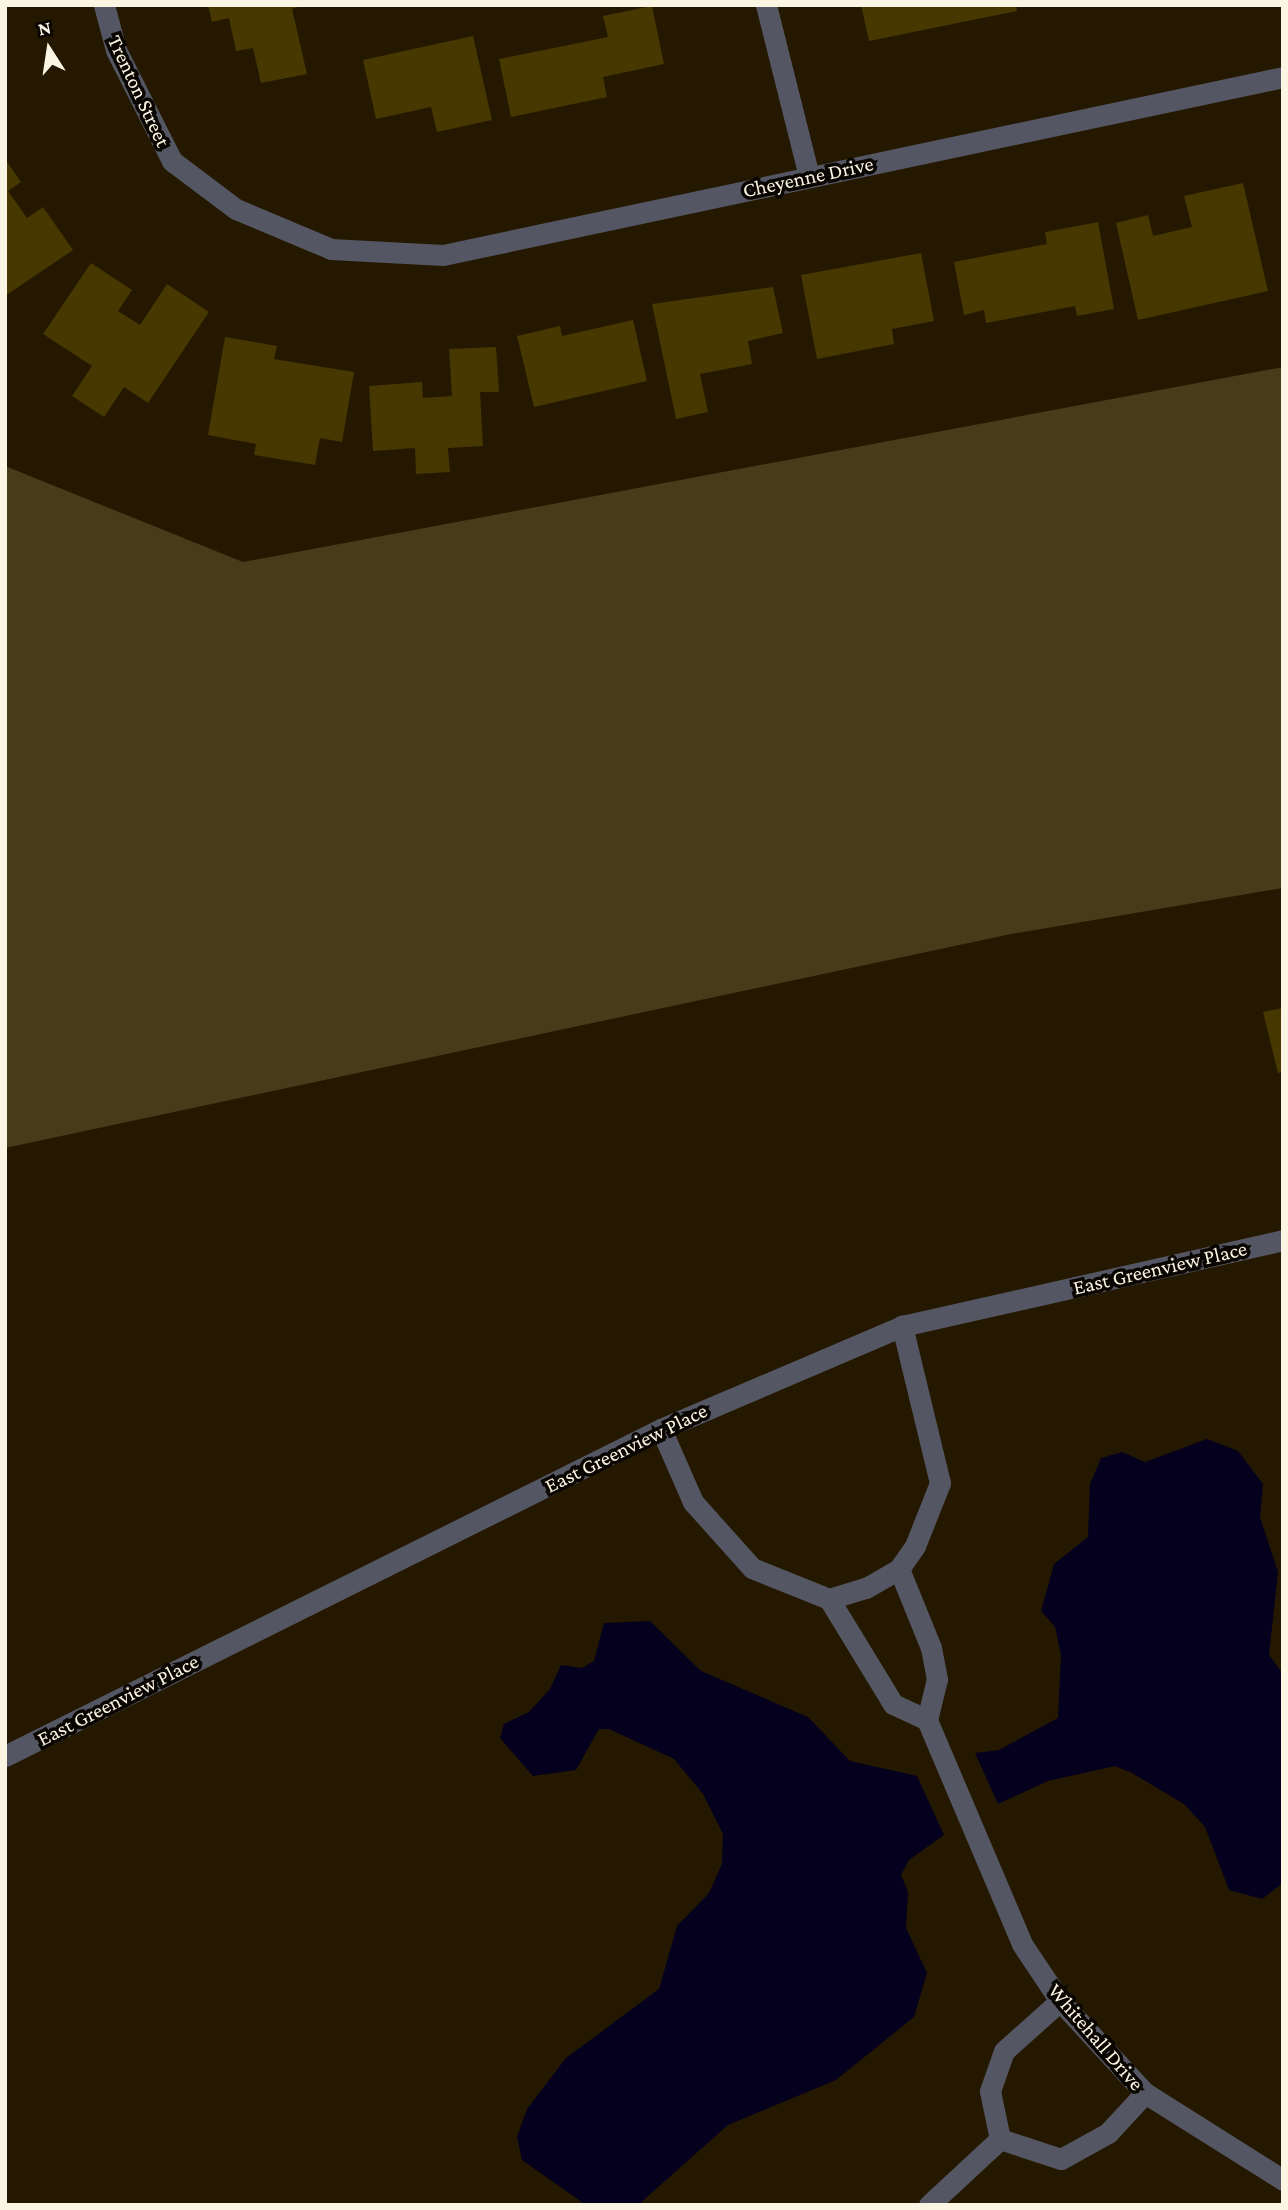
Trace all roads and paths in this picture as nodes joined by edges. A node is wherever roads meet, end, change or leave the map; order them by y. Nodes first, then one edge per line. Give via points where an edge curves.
1 (104, 5) edge
2 (766, 5) edge
3 (1283, 77) edge
4 (808, 176) junction
5 (331, 249) joint
6 (1283, 1240) edge
7 (902, 1326) junction
8 (661, 1429) junction
9 (899, 1569) junction
10 (829, 1599) junction
11 (927, 1720) junction
12 (5, 1756) edge
13 (1060, 2001) junction
14 (1145, 2094) junction
15 (1000, 2139) junction
16 (1283, 2180) edge
17 (929, 2205) edge

1 - 5 street, Trenton Street via 116,50 172,161 236,209
2 - 4 street
3 - 4 street, Cheyenne Drive
4 - 5 street, Cheyenne Drive via 443,255
6 - 7 street, East Greenview Place
7 - 8 street, East Greenview Place
7 - 9 street via 940,1483 915,1546
8 - 10 street via 694,1502 752,1569
8 - 12 street, East Greenview Place
9 - 10 street via 866,1588
9 - 11 street via 932,1648 937,1679
10 - 11 street via 893,1704
11 - 13 street, Whitehall Drive via 1022,1944
13 - 14 street, Whitehall Drive
13 - 15 street via 1004,2051 990,2091
14 - 15 street via 1108,2133 1061,2159
14 - 16 street, Whitehall Drive
15 - 17 street

